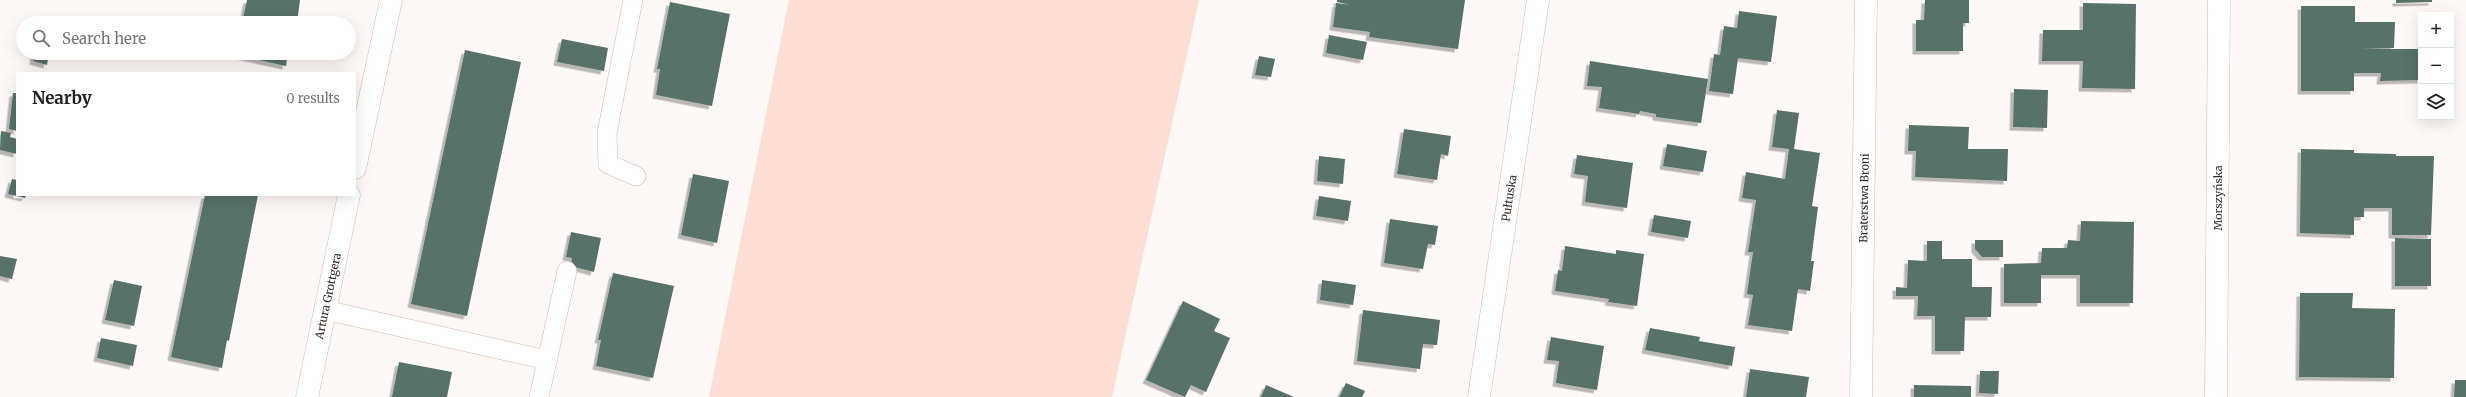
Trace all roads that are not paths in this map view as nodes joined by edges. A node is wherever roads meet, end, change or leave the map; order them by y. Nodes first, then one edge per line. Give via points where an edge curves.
1 (391, 0) edge
2 (633, 0) edge
3 (1538, 0) edge
4 (1866, 0) edge
5 (2220, 0) edge
6 (356, 163) edge
7 (636, 176) dead end
8 (349, 196) edge
9 (567, 271) dead end
10 (325, 310) junction
11 (548, 360) junction
12 (306, 397) edge
13 (539, 397) edge
14 (1479, 397) edge
15 (1861, 397) edge
16 (2216, 397) edge

1 - 6 street
2 - 7 lane via 607,133 608,164
3 - 14 street, Pułtuska
4 - 15 street, Braterstwa Broni
5 - 16 street, Morszyńska
8 - 10 street, Artura Grottgera
9 - 11 lane
10 - 11 lane via 368,322
10 - 12 street, Artura Grottgera
11 - 13 lane

